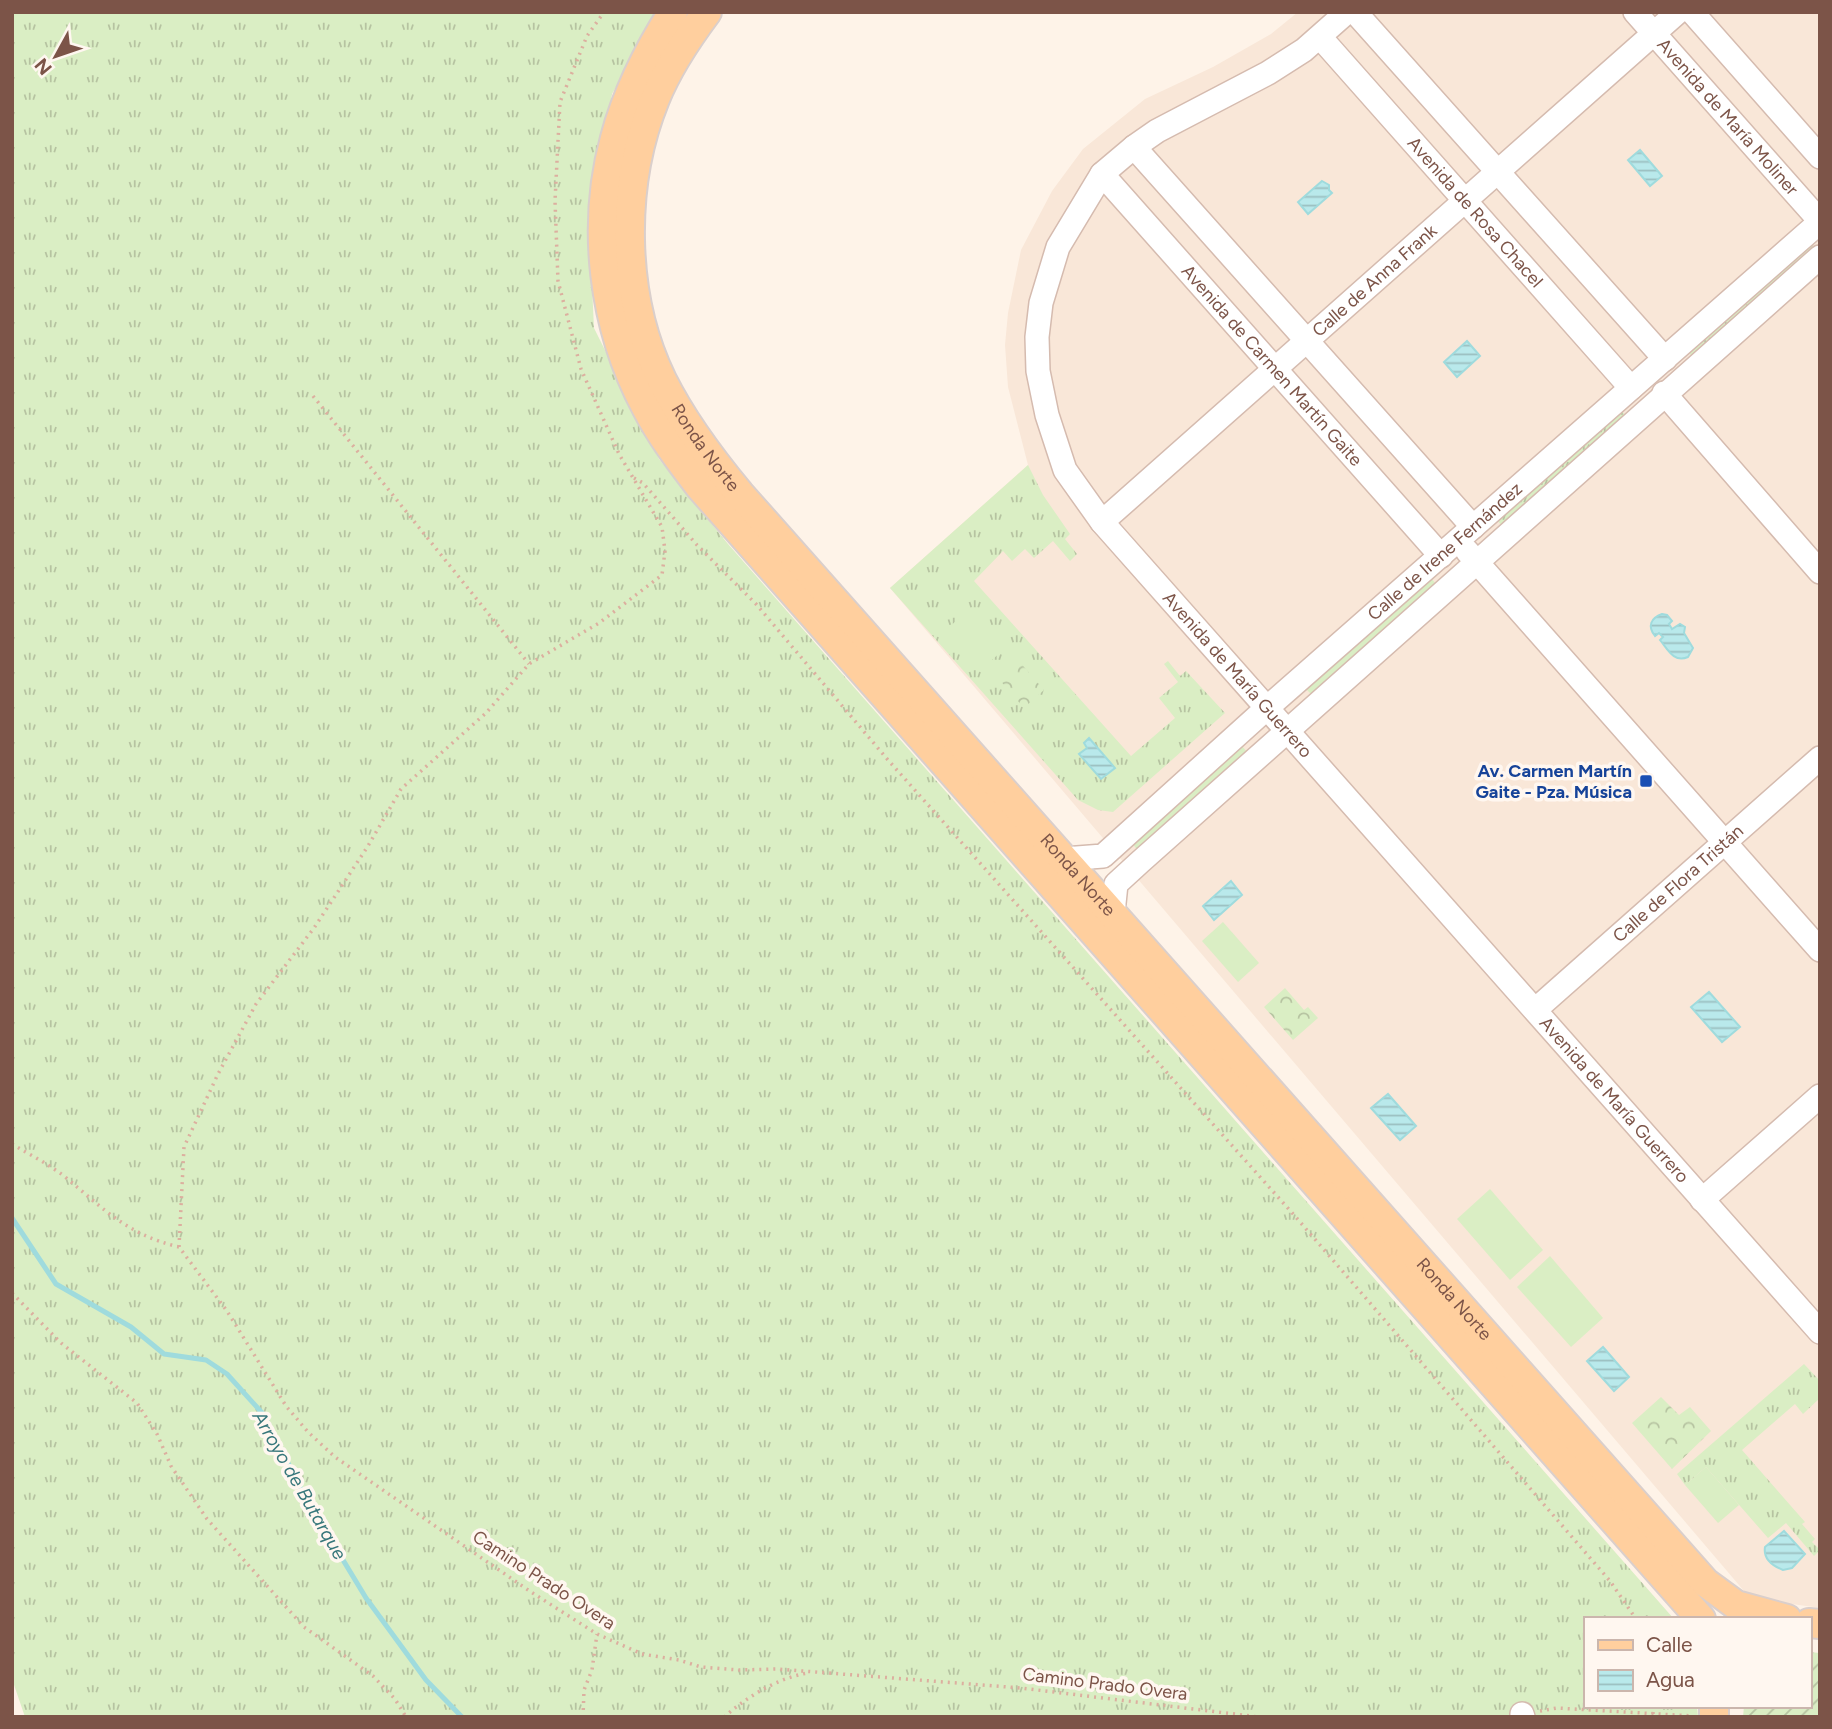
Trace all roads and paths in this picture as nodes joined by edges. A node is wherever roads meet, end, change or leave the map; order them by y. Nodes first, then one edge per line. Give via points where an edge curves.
1 (604, 12) edge
2 (673, 12) edge
3 (707, 12) edge
4 (1347, 12) edge
5 (1355, 12) edge
6 (1635, 12) edge
7 (1678, 12) edge
8 (1692, 12) edge
9 (1654, 34) junction
10 (1320, 37) junction
11 (1134, 147) junction
12 (1820, 157) edge
13 (1497, 172) junction
14 (1102, 174) junction
15 (1464, 201) junction
16 (1820, 221) edge
17 (1820, 257) edge
18 (1307, 340) junction
19 (1665, 359) junction
20 (1276, 368) junction
21 (1631, 388) junction
22 (1664, 393) junction
23 (313, 396) dead end
24 (634, 478) junction
25 (1102, 522) junction
26 (1457, 541) junction
27 (1476, 561) junction
28 (1820, 572) edge
29 (529, 664) junction
30 (1268, 707) junction
31 (1288, 729) junction
32 (1820, 758) edge
33 (1725, 842) junction
34 (1064, 859) junction
35 (1113, 913) junction
36 (1820, 950) edge
37 (1535, 1010) junction
38 (1820, 1096) edge
39 (12, 1144) edge
40 (1702, 1200) junction
41 (180, 1247) junction
42 (12, 1293) edge
43 (1820, 1332) edge
44 (1635, 1617) edge
45 (1700, 1617) edge
46 (1780, 1617) edge
47 (597, 1634) junction
48 (813, 1672) junction
49 (1653, 1708) edge
50 (731, 1711) junction
51 (1653, 1714) junction
52 (1523, 1716) edge
53 (406, 1717) edge
54 (583, 1717) edge
55 (724, 1717) edge
56 (733, 1717) edge
57 (1259, 1717) edge
58 (1706, 1717) edge

1 - 24 path via 587,36 560,102 555,201 558,281 581,369
2 - 45 main road, Ronda Norte via 627,99 614,138 603,209 607,288 618,335 635,385 659,431 700,487
3 - 34 main road, Ronda Norte via 656,97 634,185 630,242 634,285 661,377 695,436 740,494
4 - 10 street, Avenida de María Guerrero
5 - 13 street
6 - 9 street, Avenida de María Moliner
7 - 9 street, Calle de Anna Frank
8 - 12 street
9 - 13 street, Calle de Anna Frank
9 - 16 street, Avenida de María Moliner
10 - 11 street, Avenida de María Guerrero via 1268,73
10 - 15 street, Avenida de Rosa Chacel
11 - 14 street, Avenida de María Guerrero
11 - 18 street, Avenida de Carmen Martín Gaite
13 - 15 street, Calle de Anna Frank
13 - 19 street
14 - 20 street, Avenida de Carmen Martín Gaite
14 - 25 street, Avenida de María Guerrero via 1058,247 1041,303 1037,337 1046,415 1065,470
15 - 18 street, Calle de Anna Frank
15 - 21 street, Avenida de Rosa Chacel
16 - 19 street, Calle de Irene Fernández
17 - 22 street, Calle de Irene Fernández
18 - 20 street, Calle de Anna Frank
18 - 26 street, Avenida de Carmen Martín Gaite
19 - 21 street, Calle de Irene Fernández
20 - 25 street, Calle de Anna Frank
20 - 26 street, Avenida de Carmen Martín Gaite
21 - 26 street, Calle de Irene Fernández
22 - 27 street, Calle de Irene Fernández
22 - 28 street
23 - 29 path
24 - 29 path via 662,527 662,575 599,623
24 - 44 path via 755,604 1336,1263 1610,1581
25 - 30 street, Avenida de María Guerrero
26 - 27 street, Avenida de Carmen Martín Gaite
26 - 30 street, Calle de Irene Fernández
27 - 31 street, Calle de Irene Fernández
27 - 33 street, Avenida de Carmen Martín Gaite
29 - 41 path via 486,713 401,789 314,928 256,1004 184,1147
30 - 31 street, Avenida de María Guerrero
30 - 34 street, Calle de Irene Fernández via 1103,856
31 - 35 street, Calle de Irene Fernández via 1116,884
31 - 37 street, Avenida de María Guerrero
32 - 33 street, Calle de Flora Tristán
33 - 36 street, Avenida de Carmen Martín Gaite
33 - 37 street, Calle de Flora Tristán
34 - 35 main road, Ronda Norte
35 - 46 main road, Ronda Norte via 1706,1583 1736,1605
37 - 40 street, Avenida de María Guerrero
38 - 40 street
39 - 41 path via 62,1175 133,1231
40 - 43 street, Avenida de María Guerrero
41 - 47 path, Camino Prado Overa via 308,1432 335,1457
42 - 53 path via 61,1343 137,1403 207,1519 304,1627 373,1676
47 - 48 path, Camino Prado Overa via 642,1654 701,1667
47 - 54 path via 584,1690
48 - 50 path via 792,1676
48 - 57 path, Camino Prado Overa via 1069,1692
49 - 51 path
50 - 55 path
50 - 56 path
51 - 52 path via 1557,1708
51 - 58 path

